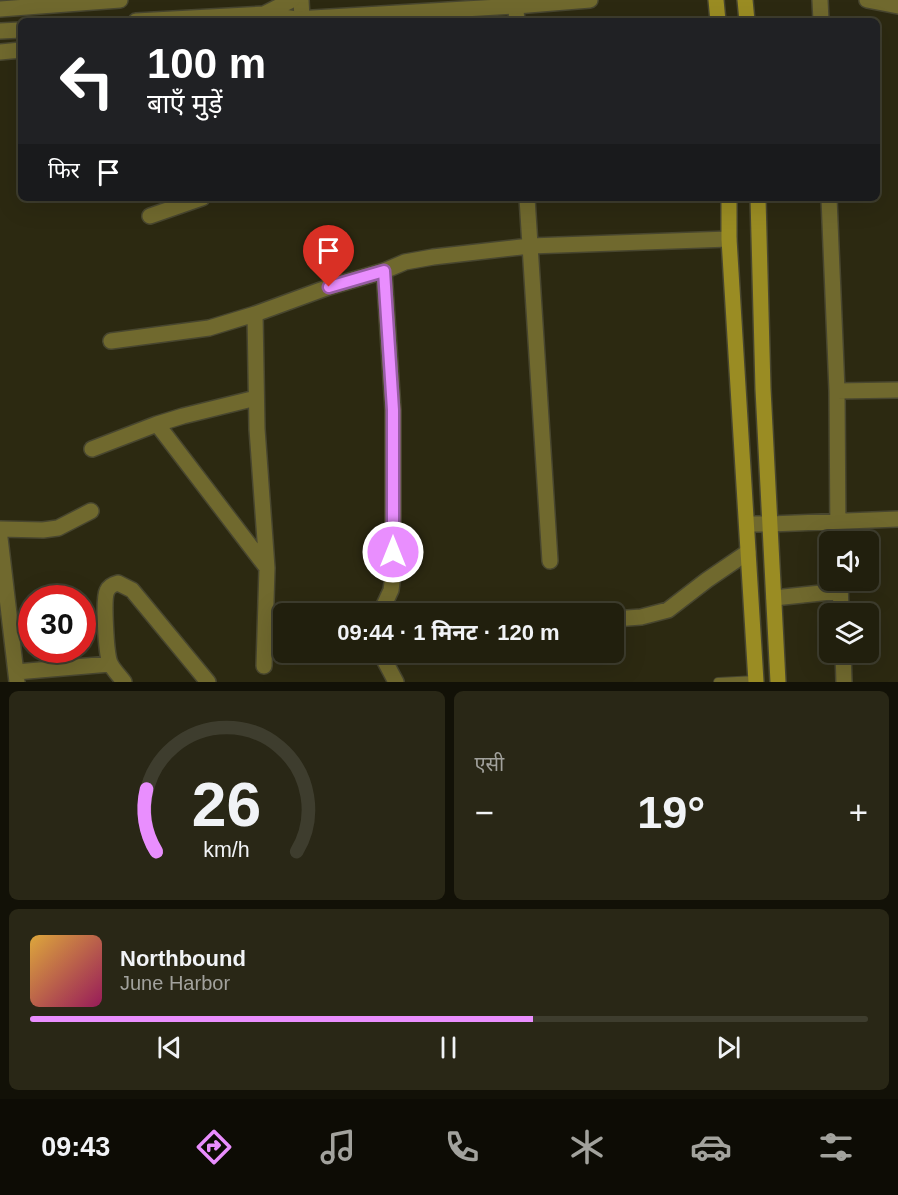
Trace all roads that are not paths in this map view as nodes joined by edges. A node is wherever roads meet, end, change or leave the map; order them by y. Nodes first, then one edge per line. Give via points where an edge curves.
1 (120, 0) edge
2 (292, 0) edge
3 (301, 0) edge
4 (590, 0) edge
5 (716, 0) edge
6 (745, 0) edge
7 (820, 0) edge
8 (867, 0) edge
9 (77, 2) edge
10 (898, 6) edge
11 (0, 9) edge
12 (516, 9) edge
13 (264, 14) junction
14 (191, 18) edge
15 (289, 18) edge
16 (295, 18) edge
17 (317, 18) edge
18 (718, 18) edge
19 (747, 18) edge
20 (821, 18) edge
21 (18, 30) edge
22 (0, 31) edge
23 (18, 50) edge
24 (0, 52) edge
25 (193, 201) edge
26 (527, 201) edge
27 (729, 201) edge
28 (758, 201) edge
29 (829, 201) edge
30 (150, 216) dead end
31 (729, 238) junction
32 (530, 246) junction
33 (384, 271) junction
34 (255, 314) junction
35 (111, 341) dead end
36 (898, 390) edge
37 (837, 391) junction
38 (256, 398) junction
39 (157, 424) junction
40 (92, 449) dead end
41 (91, 511) dead end
42 (898, 519) edge
43 (837, 522) junction
44 (747, 524) junction
45 (770, 524) junction
46 (0, 529) edge
47 (837, 531) edge
48 (0, 538) edge
49 (748, 552) junction
50 (550, 561) dead end
51 (267, 568) junction
52 (819, 590) edge
53 (774, 598) junction
54 (385, 603) edge
55 (624, 619) edge
56 (386, 663) edge
57 (843, 663) edge
58 (110, 664) junction
59 (264, 666) dead end
60 (16, 677) edge
61 (756, 681) edge
62 (124, 682) edge
63 (208, 682) edge
64 (396, 682) edge
65 (718, 682) edge
66 (778, 682) edge
67 (844, 682) edge

1 - 9 street
2 - 13 street
3 - 16 street
4 - 12 street
5 - 18 main road
6 - 19 main road
7 - 20 street
8 - 10 street
9 - 11 street
12 - 17 street
13 - 14 street
13 - 15 street
21 - 22 street
23 - 24 street
25 - 30 street
26 - 32 street
27 - 31 main road
28 - 45 main road
29 - 37 street
31 - 32 street
31 - 44 main road
32 - 33 street via 433,257
32 - 50 street
33 - 34 street
33 - 54 street via 393,410 393,575
34 - 35 street via 209,328
34 - 38 street
36 - 37 street
37 - 43 street
38 - 39 street
38 - 51 street
39 - 40 street
39 - 51 street
41 - 46 street via 58,528
42 - 43 street
43 - 45 street
43 - 47 street
44 - 45 street
44 - 49 main road
45 - 53 main road
48 - 60 street
49 - 55 street via 668,610
49 - 61 main road
51 - 59 street
52 - 53 street
53 - 66 main road
56 - 64 street
57 - 67 street
58 - 60 street
58 - 62 street
58 - 63 street via 105,601 106,591 118,583 132,590
61 - 65 lane

